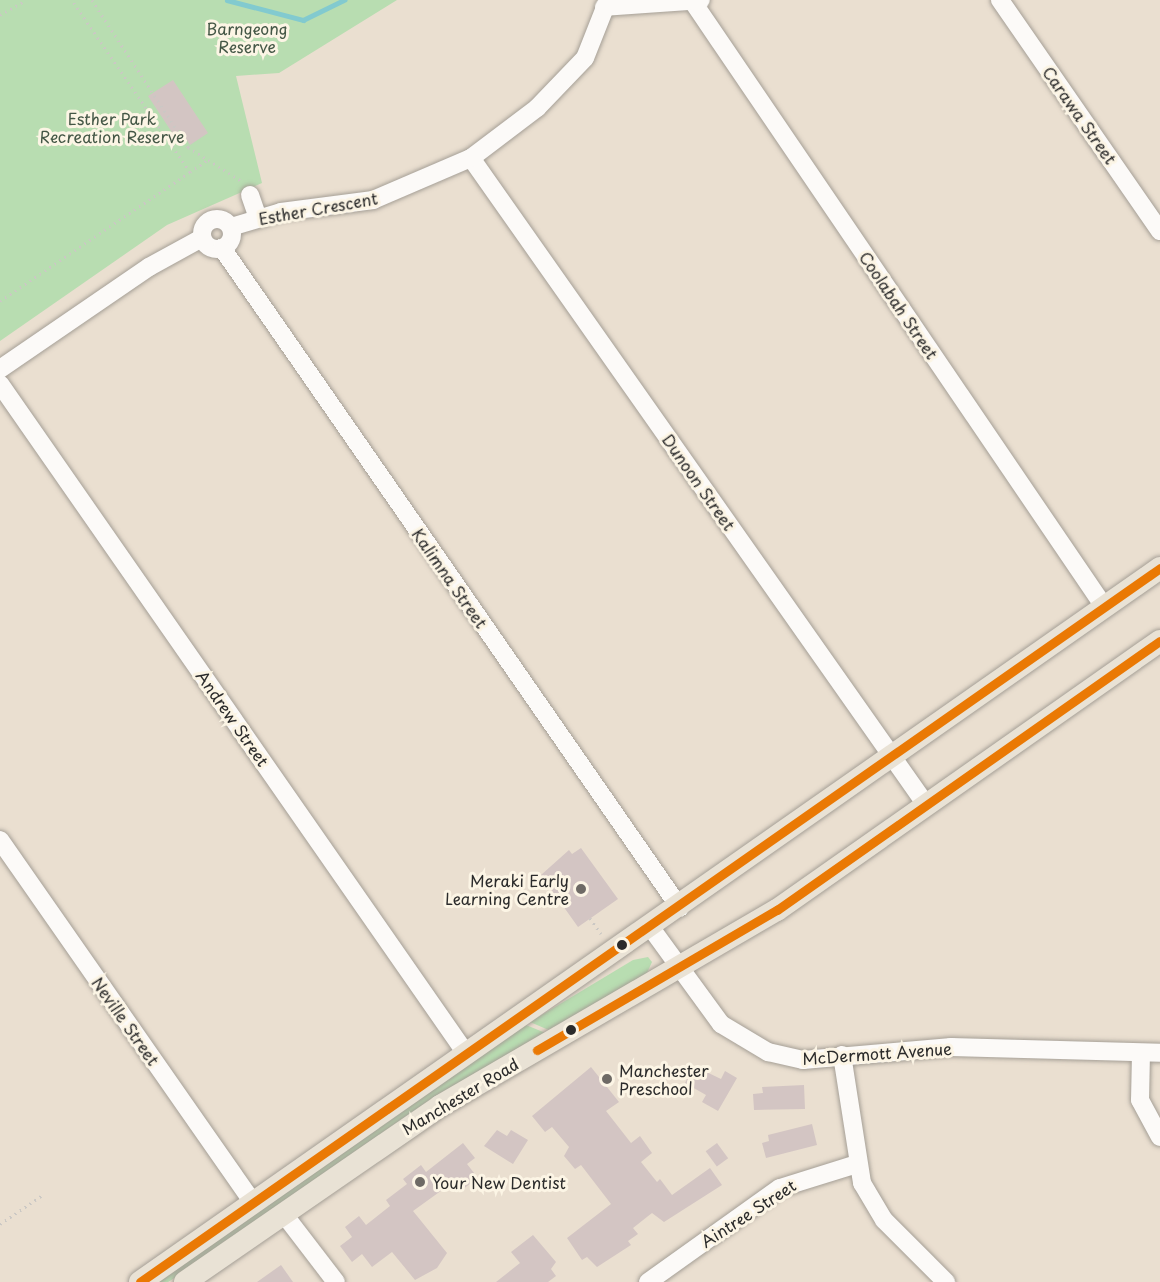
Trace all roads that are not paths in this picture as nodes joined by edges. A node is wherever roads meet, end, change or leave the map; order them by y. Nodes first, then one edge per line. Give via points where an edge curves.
1 (1000, 0) edge
2 (697, 1) edge
3 (606, 4) edge
4 (471, 158) junction
5 (250, 195) road end
6 (258, 218) junction
7 (231, 227) junction
8 (1160, 231) edge
9 (202, 238) junction
10 (222, 248) junction
11 (0, 369) edge
12 (0, 384) edge
13 (1160, 568) edge
14 (1105, 608) junction
15 (1160, 641) edge
16 (893, 758) junction
17 (927, 806) junction
18 (0, 840) edge
19 (680, 908) junction
20 (651, 928) junction
21 (680, 970) junction
22 (465, 1052) junction
23 (1141, 1053) junction
24 (1160, 1053) edge
25 (842, 1055) junction
26 (1160, 1137) edge
27 (857, 1164) junction
28 (253, 1202) junction
29 (283, 1213) junction
30 (140, 1282) edge
31 (185, 1282) edge
32 (336, 1282) edge
33 (648, 1282) edge
34 (946, 1282) edge

1 - 8 street, Carawa Street
2 - 3 street
2 - 14 street, Coolabah Street
3 - 4 street, Esther Crescent via 585,58 537,108
4 - 6 street, Esther Crescent via 373,200
4 - 16 street, Dunoon Street
5 - 6 street
6 - 7 street, Esther Crescent
7 - 9 street via 213,219 205,224
7 - 10 street via 230,241
9 - 10 street via 209,246
9 - 11 street via 149,267
10 - 19 street, Kalimna Street
12 - 22 street, Andrew Street
13 - 14 main road, Manchester Road
14 - 16 main road, Manchester Road
15 - 17 main road, Manchester Road
16 - 17 street, Dunoon Street
16 - 19 main road, Manchester Road
17 - 21 main road, Manchester Road via 777,910
18 - 28 street, Neville Street
19 - 20 main road, Manchester Road
20 - 21 street, McDermott Avenue
20 - 22 main road, Manchester Road
21 - 25 street, McDermott Avenue via 721,1024 743,1040 803,1060
21 - 29 main road, Manchester Road via 440,1106
22 - 28 main road, Manchester Road
23 - 24 street, McDermott Avenue
23 - 25 street, McDermott Avenue via 951,1047
23 - 26 street via 1140,1100
25 - 27 street
27 - 33 street, Aintree Street via 780,1188
27 - 34 street via 884,1220
28 - 30 main road, Manchester Road
29 - 31 main road, Manchester Road
29 - 32 street

